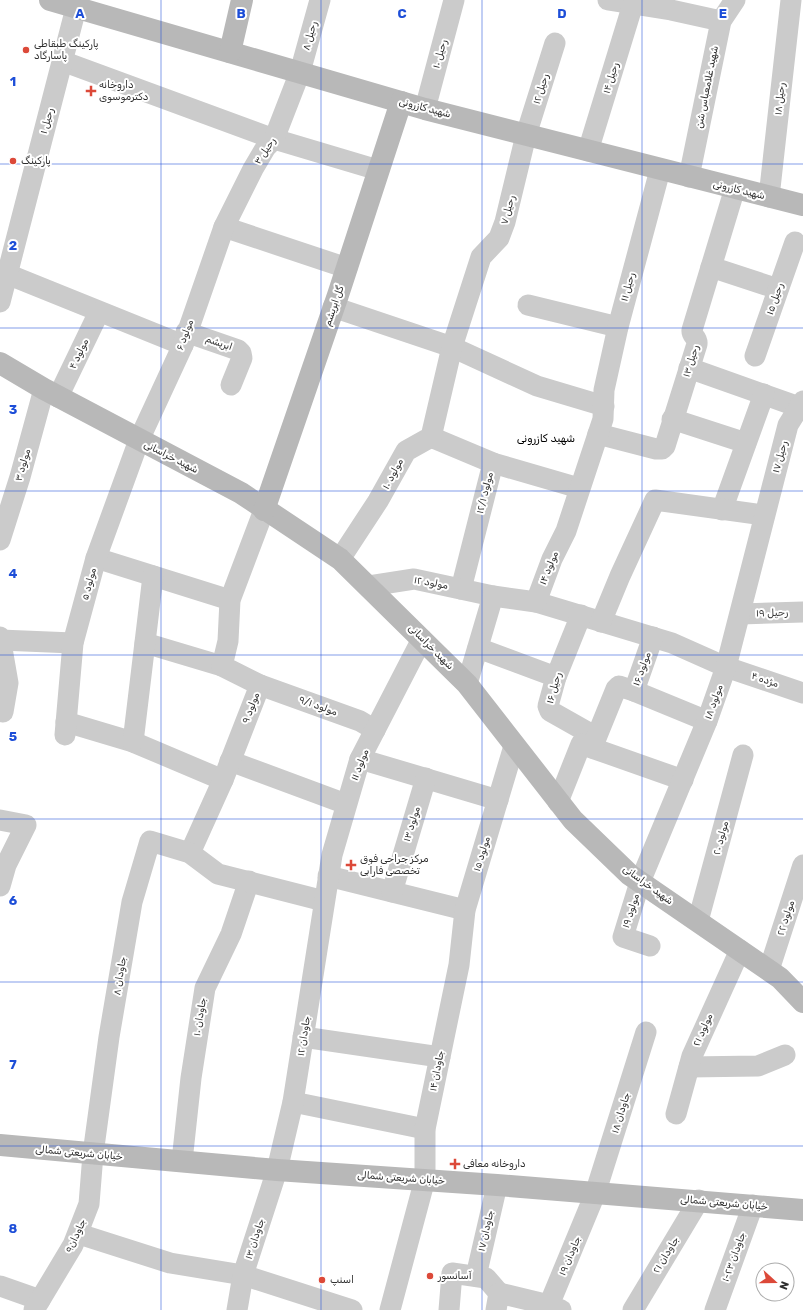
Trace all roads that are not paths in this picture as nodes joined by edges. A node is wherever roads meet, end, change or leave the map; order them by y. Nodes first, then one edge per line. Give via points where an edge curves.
1 (50, 0) edge
2 (242, 0) edge
3 (320, 0) edge
4 (454, 0) edge
5 (608, 0) edge
6 (735, 0) edge
7 (791, 0) edge
8 (633, 4) junction
9 (672, 5) edge
10 (76, 8) junction
11 (720, 21) junction
12 (555, 43) dead end
13 (794, 50) edge
14 (230, 52) junction
15 (62, 61) junction
16 (300, 72) junction
17 (401, 102) junction
18 (425, 108) junction
19 (526, 135) junction
20 (274, 139) junction
21 (588, 151) junction
22 (378, 170) junction
23 (660, 170) junction
24 (689, 177) junction
25 (735, 188) junction
26 (769, 197) junction
27 (803, 205) edge
28 (224, 227) junction
29 (795, 242) dead end
30 (711, 267) junction
31 (347, 268) junction
32 (7, 274) junction
33 (778, 289) junction
34 (0, 302) edge
35 (528, 305) dead end
36 (333, 307) junction
37 (99, 312) junction
38 (618, 327) junction
39 (184, 339) junction
40 (452, 347) junction
41 (755, 356) dead end
42 (0, 363) edge
43 (690, 368) junction
44 (231, 385) dead end
45 (51, 393) junction
46 (764, 394) junction
47 (801, 404) edge
48 (604, 406) junction
49 (672, 420) junction
50 (598, 434) junction
51 (431, 437) junction
52 (139, 440) junction
53 (746, 443) junction
54 (493, 463) junction
55 (579, 488) junction
56 (264, 510) junction
57 (722, 510) junction
58 (764, 515) junction
59 (0, 540) edge
60 (96, 558) junction
61 (340, 559) junction
62 (153, 576) junction
63 (369, 586) junction
64 (461, 589) junction
65 (493, 596) junction
66 (230, 600) junction
67 (536, 602) junction
68 (803, 612) edge
69 (740, 614) junction
70 (581, 615) junction
71 (601, 622) junction
72 (0, 637) edge
73 (653, 637) junction
74 (422, 639) junction
75 (0, 640) edge
76 (145, 642) junction
77 (73, 643) junction
78 (478, 648) junction
79 (222, 666) junction
80 (726, 667) junction
81 (556, 677) junction
82 (467, 684) junction
83 (260, 685) junction
84 (634, 690) junction
85 (803, 693) edge
86 (3, 712) dead end
87 (707, 721) junction
88 (375, 730) junction
89 (133, 742) junction
90 (594, 743) junction
91 (514, 746) junction
92 (743, 756) dead end
93 (360, 758) junction
94 (230, 761) junction
95 (426, 778) junction
96 (223, 780) junction
97 (683, 780) junction
98 (498, 800) junction
99 (558, 802) junction
100 (346, 804) junction
101 (0, 820) edge
102 (190, 853) junction
103 (803, 865) edge
104 (328, 876) junction
105 (249, 881) junction
106 (640, 882) junction
107 (0, 886) edge
108 (392, 892) junction
109 (324, 901) junction
110 (465, 910) junction
111 (698, 921) junction
112 (650, 946) dead end
113 (740, 950) junction
114 (459, 964) joint
115 (769, 970) junction
116 (803, 1002) edge
117 (646, 1032) dead end
118 (304, 1037) junction
119 (785, 1056) dead end
120 (440, 1057) junction
121 (689, 1068) junction
122 (293, 1102) junction
123 (676, 1114) dead end
124 (426, 1130) junction
125 (0, 1145) edge
126 (93, 1154) junction
127 (182, 1161) junction
128 (277, 1170) junction
129 (425, 1179) junction
130 (497, 1185) junction
131 (595, 1194) junction
132 (699, 1200) junction
133 (753, 1205) junction
134 (803, 1210) edge
135 (79, 1234) junction
136 (243, 1274) junction
137 (476, 1276) junction
138 (0, 1286) edge
139 (498, 1301) edge
140 (37, 1305) edge
141 (555, 1307) edge
142 (237, 1310) edge
143 (352, 1310) edge
144 (390, 1310) edge
145 (449, 1310) edge
146 (633, 1310) edge
147 (715, 1310) edge

1 - 10 street, شهید کازرونی
2 - 14 street
3 - 16 street, رحیل ۸
4 - 18 street, رحیل ۱۰
5 - 8 street
6 - 11 street, شهید غلامعباس شن
7 - 13 street, رحیل ۱۸
8 - 9 street
8 - 21 street, رحیل ۱۴
9 - 11 street
10 - 14 street, شهید کازرونی
10 - 15 street, رحیل ۱
11 - 24 street, شهید غلامعباس شن
12 - 19 street, رحیل ۱۲
13 - 26 street, رحیل ۱۸
14 - 16 street, شهید کازرونی
15 - 20 street
15 - 32 street, رحیل ۱
16 - 17 street, شهید کازرونی
16 - 20 street, رحیل ۳
17 - 18 street, شهید کازرونی
17 - 22 street, گل ابریشم
18 - 19 street, شهید کازرونی
19 - 21 street, شهید کازرونی
19 - 40 street, رحیل ۷ via 504,226 499,238 481,257
20 - 22 street
20 - 28 street, رحیل ۳ via 266,147 250,174
21 - 23 street, شهید کازرونی
22 - 31 street, گل ابریشم
23 - 24 street, شهید کازرونی
23 - 38 street, رحیل ۱۱
24 - 25 street, شهید کازرونی
25 - 26 street, شهید کازرونی
25 - 30 street, رحیل ۱۳
26 - 27 street, شهید کازرونی
28 - 31 street
28 - 39 street, مولود ۶
29 - 33 street, رحیل ۱۵
30 - 33 street
30 - 43 street, رحیل ۱۳ via 692,330 698,340
31 - 36 street, گل ابریشم
32 - 34 street, رحیل ۱
32 - 37 street
33 - 41 street, رحیل ۱۵
35 - 38 street
36 - 40 street
36 - 56 street, گل ابریشم
37 - 39 street
37 - 45 street, مولود ۴
38 - 48 street, رحیل ۱۱ via 604,390
39 - 44 street, ابریشم via 238,350 242,358
39 - 52 street, مولود ۶
40 - 48 street via 537,386
40 - 51 street
42 - 45 street, شهید خراسانی
43 - 46 street
43 - 49 street, رحیل ۱۳
45 - 52 street, شهید خراسانی
45 - 59 street, مولود ۳
46 - 47 street
46 - 53 street
47 - 58 street, رحیل ۱۷ via 788,425
48 - 50 street, مولود ۱۴
49 - 50 street, رحیل ۱۳ via 662,449
49 - 53 street
50 - 55 street, مولود ۱۴
51 - 54 street, مولود ۱۲/۱
51 - 61 street, مولود ۱۰ via 406,451 378,501
52 - 56 street, شهید خراسانی via 241,493
52 - 60 street, مولود ۵
53 - 57 street
54 - 55 street
54 - 64 street, مولود ۱۲/۱
55 - 67 street, مولود ۱۴ via 566,531
56 - 61 street, شهید خراسانی
56 - 66 street
57 - 58 street
57 - 71 street via 655,500
58 - 69 street, مولود ۱۸
60 - 62 street
60 - 77 street, مولود ۵
61 - 63 street, شهید خراسانی
62 - 66 street
62 - 76 street
63 - 64 street, مولود ۱۲ via 414,579
63 - 74 street, شهید خراسانی
64 - 65 street, مولود ۱۲
65 - 67 street
65 - 78 street
66 - 79 street via 228,641
67 - 70 street, مژده ۴
68 - 69 street, رحیل ۱۹
69 - 80 street, مولود ۱۸
70 - 71 street, مژده ۴
70 - 81 street, رحیل ۱۶
71 - 73 street, مژده ۴
72 - 75 street
73 - 80 street, مژده ۴
73 - 84 street, مولود ۱۶
74 - 82 street, شهید خراسانی
74 - 88 street, مولود ۱۱
75 - 77 street
75 - 86 street via 8,683
76 - 79 street, مولود ۹
76 - 89 street
77 - 89 street, مولود ۵ via 66,728
78 - 81 street
78 - 82 street
79 - 83 street, مولود ۹
80 - 85 street, مژده ۴
80 - 87 street, مولود ۱۸
81 - 90 street, رحیل ۱۶ via 549,709
82 - 91 street, شهید خراسانی
83 - 88 street, مولود ۹/۱ via 360,721
83 - 94 street, مولود ۹
84 - 87 street
84 - 90 street, مولود ۱۶ via 617,687
87 - 97 street, مولود ۱۸
88 - 93 street, مولود ۱۱
89 - 96 street
90 - 97 street
90 - 99 street via 581,744
91 - 98 street, مولود ۱۵
91 - 99 street, شهید خراسانی
92 - 111 street, مولود ۲۰
93 - 95 street
93 - 100 street, مولود ۱۱
94 - 96 street, مولود ۹
94 - 100 street
95 - 98 street
95 - 108 street, مولود ۱۳
96 - 102 street, مولود ۹
97 - 106 street, مولود ۱۸
98 - 110 street, مولود ۱۵
99 - 106 street, شهید خراسانی via 573,820
100 - 104 street, مولود ۱۱
101 - 107 street via 26,825 6,865
102 - 105 street via 218,874
102 - 126 street, جاودان ۸ via 150,841 132,902 109,1037
103 - 115 street, مولود ۲۲
104 - 108 street
104 - 109 street, مولود ۱۱
105 - 109 street
105 - 127 street, جاودان ۱۰ via 231,934 205,988 191,1078
106 - 111 street, شهید خراسانی
106 - 112 street, مولود ۱۹ via 623,937
108 - 110 street
109 - 118 street, جاودان ۱۲
110 - 114 street, مولود ۱۵
111 - 113 street, شهید خراسانی
113 - 115 street, شهید خراسانی
113 - 121 street, مولود ۲۱ via 692,1056
114 - 120 street, جاودان ۱۴
115 - 116 street, شهید خراسانی
117 - 131 street, جاودان ۱۸
118 - 120 street
118 - 122 street, جاودان ۱۲
119 - 121 street via 758,1066
120 - 124 street, جاودان ۱۴
121 - 123 street, مولود ۲۱
122 - 124 street
122 - 128 street, جاودان ۱۲
124 - 129 street, جاودان ۱۴
125 - 126 street, خیابان شریعتی شمالی
126 - 127 street, خیابان شریعتی شمالی
126 - 135 street, جاودان۹ via 90,1204
127 - 128 street, خیابان شریعتی شمالی
128 - 129 street, خیابان شریعتی شمالی
128 - 136 street, جاودان ۱۳
129 - 130 street, خیابان شریعتی شمالی
129 - 144 street
130 - 131 street, خیابان شریعتی شمالی
130 - 137 street, جاودان ۱۷
131 - 132 street, خیابان شریعتی شمالی
131 - 141 street, جاودان ۱۹
132 - 133 street, خیابان شریعتی شمالی
132 - 146 street, جاودان ۲۱
133 - 134 street, خیابان شریعتی شمالی
133 - 147 street, جاودان ۲۳-۱
135 - 136 street via 170,1263
135 - 140 street, جاودان۹
136 - 142 street, جاودان ۱۳
136 - 143 street
137 - 139 street via 486,1278
137 - 145 street via 452,1273
138 - 140 street
139 - 141 street

